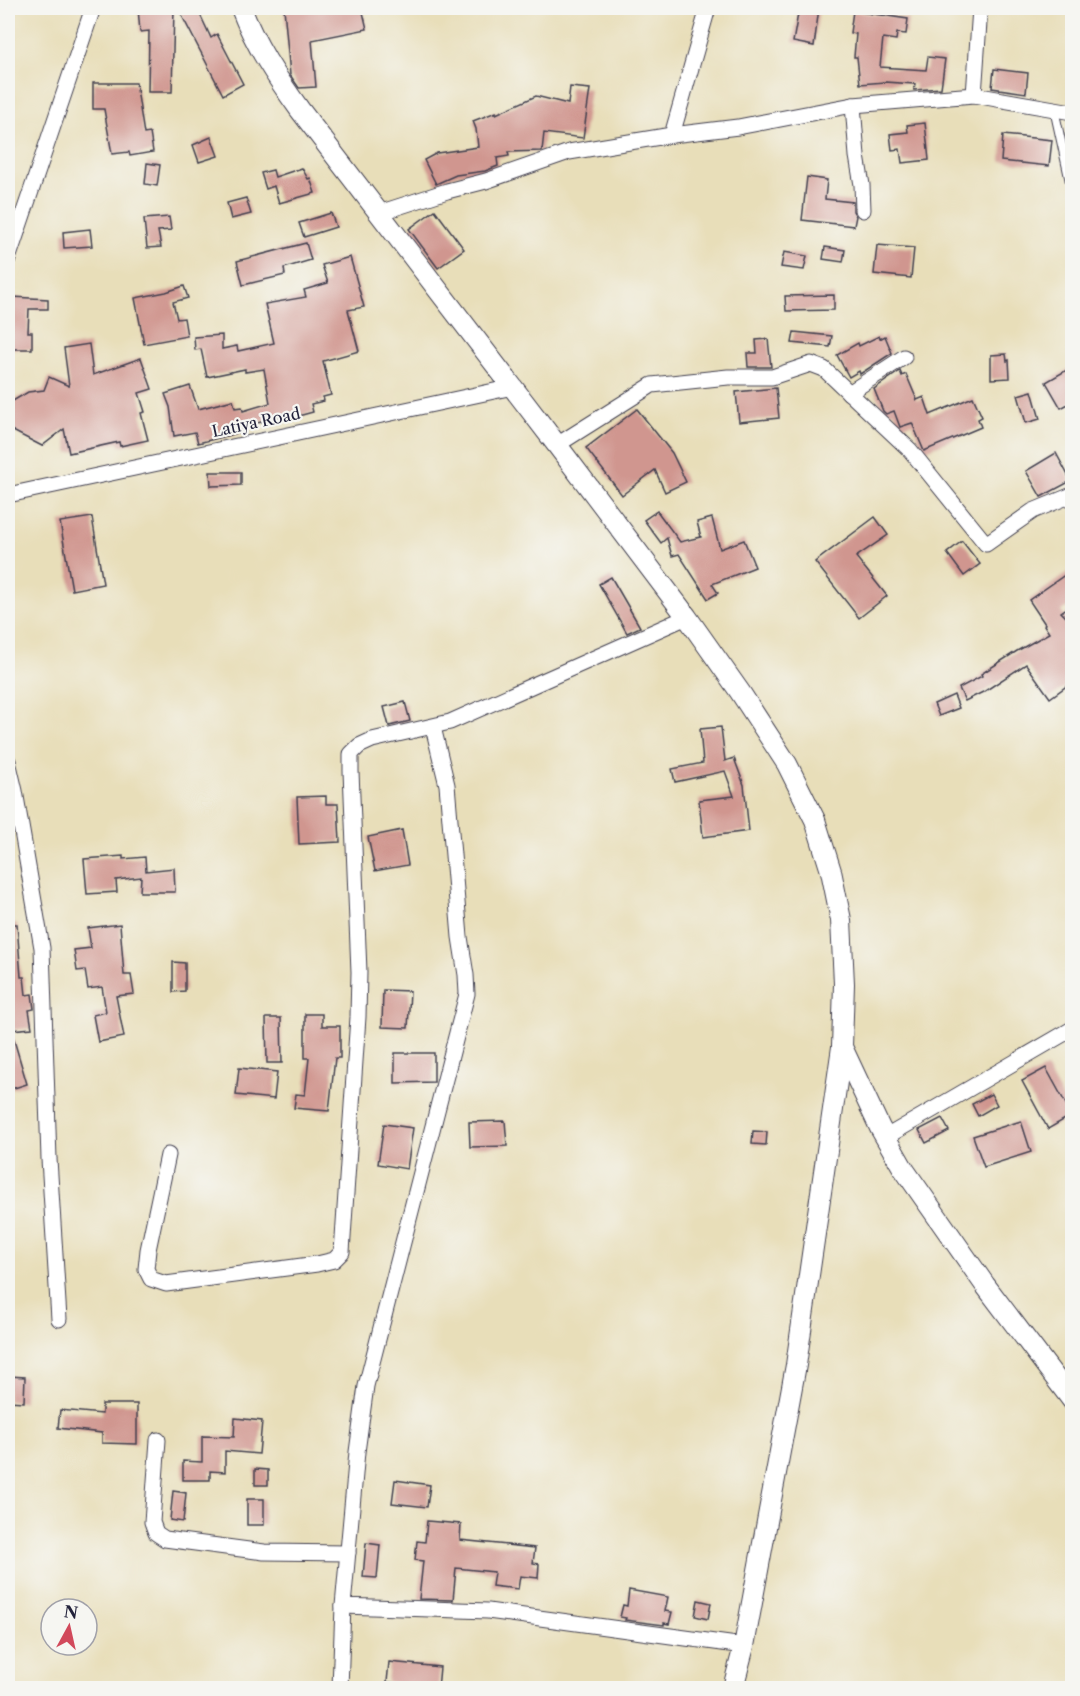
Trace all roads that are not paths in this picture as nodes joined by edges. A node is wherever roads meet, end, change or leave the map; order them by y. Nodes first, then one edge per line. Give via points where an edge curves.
1 (93, 8) edge
2 (241, 8) edge
3 (708, 8) edge
4 (980, 8) edge
5 (974, 95) junction
6 (853, 105) junction
7 (1053, 108) junction
8 (1072, 112) edge
9 (672, 135) junction
10 (1072, 191) edge
11 (863, 210) dead end
12 (379, 213) junction
13 (8, 259) edge
14 (904, 357) dead end
15 (513, 387) junction
16 (849, 393) junction
17 (557, 445) junction
18 (8, 495) edge
19 (1072, 495) edge
20 (687, 616) junction
21 (433, 727) junction
22 (8, 761) edge
23 (1072, 1029) edge
24 (842, 1047) junction
25 (891, 1134) dead end
26 (168, 1155) dead end
27 (59, 1319) dead end
28 (1072, 1400) edge
29 (158, 1440) dead end
30 (348, 1552) junction
31 (343, 1606) junction
32 (744, 1646) junction
33 (340, 1689) edge
34 (733, 1689) edge

1 - 13 street
2 - 12 street via 268,64
3 - 9 street
4 - 5 street
5 - 6 street
5 - 7 street
6 - 9 street
6 - 11 street
7 - 8 street
7 - 10 lane
9 - 12 street via 569,152
12 - 15 street
14 - 16 street
15 - 17 street
15 - 18 street, Latiya Road
16 - 17 street via 824,369 811,364 772,377 652,385
16 - 19 street via 910,450 986,544 1033,511
17 - 20 street
20 - 21 street
20 - 24 street via 787,764 816,820 841,920
21 - 26 street via 372,740 351,754 359,972 342,1252 334,1260 316,1264 166,1284 151,1279 146,1269 148,1250
21 - 30 street via 447,785 467,994 366,1386
22 - 27 street via 42,948 48,1159
23 - 25 street
24 - 28 street via 903,1168
24 - 32 street via 796,1365
29 - 30 street via 152,1522 156,1533 165,1539 264,1552
30 - 31 street
31 - 32 street via 488,1611
31 - 33 street
32 - 34 street

